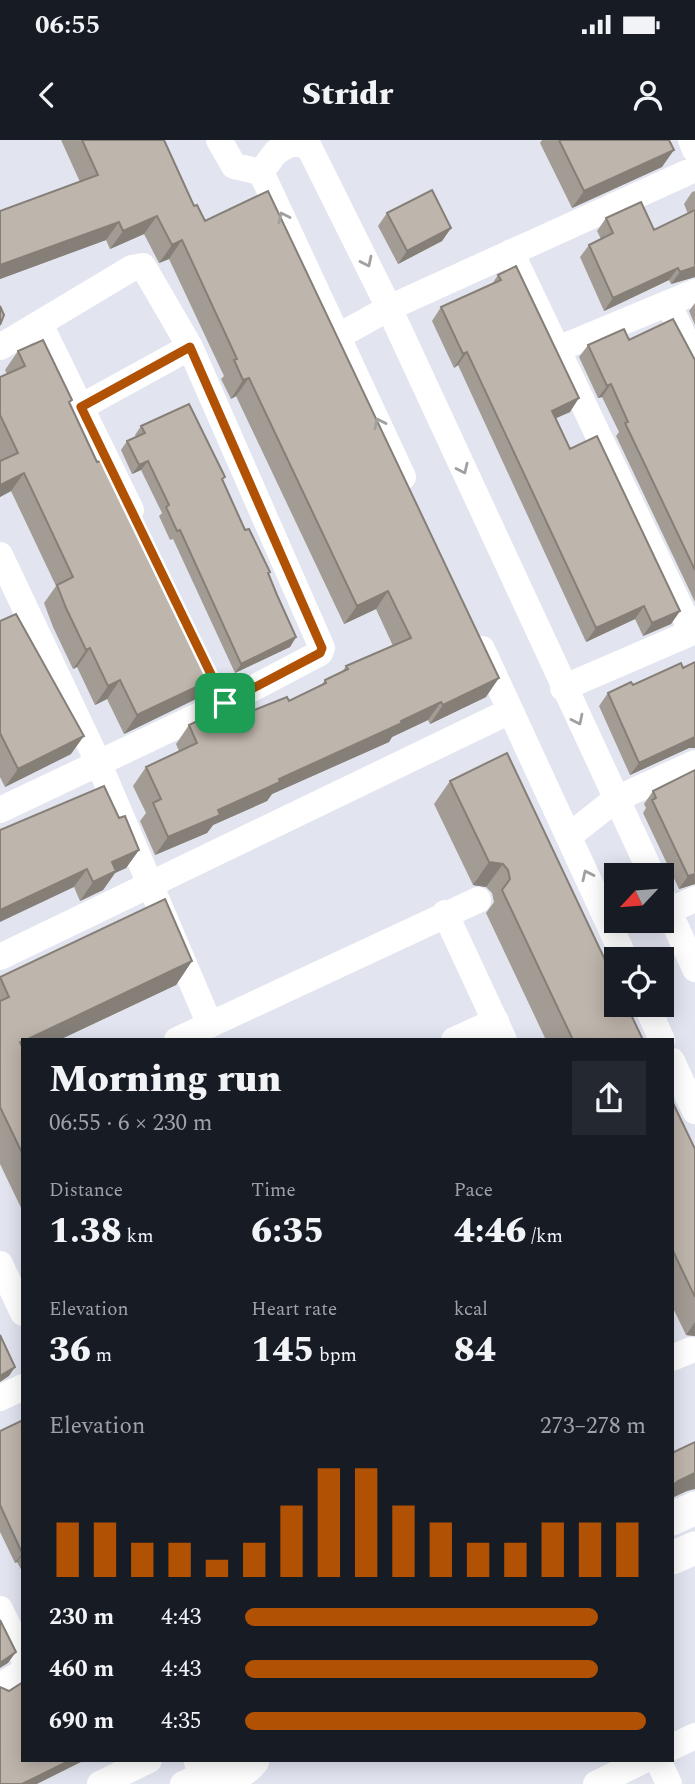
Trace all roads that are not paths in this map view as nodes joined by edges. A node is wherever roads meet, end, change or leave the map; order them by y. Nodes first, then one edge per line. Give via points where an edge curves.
1 (219, 140) edge
2 (691, 140) edge
3 (695, 150) edge
4 (695, 169) edge
5 (261, 172) junction
6 (511, 252) junction
7 (695, 292) edge
8 (668, 303) junction
9 (389, 308) junction
10 (40, 324) junction
11 (339, 336) junction
12 (0, 347) edge
13 (190, 347) junction
14 (558, 349) junction
15 (695, 360) edge
16 (81, 407) junction
17 (413, 498) edge
18 (141, 531) edge
19 (0, 555) edge
20 (8, 591) edge
21 (470, 623) edge
22 (694, 632) edge
23 (213, 678) edge
24 (563, 688) junction
25 (225, 703) junction
26 (510, 711) junction
27 (99, 762) junction
28 (695, 763) edge
29 (617, 799) junction
30 (0, 810) edge
31 (569, 836) junction
32 (646, 863) edge
33 (149, 886) junction
34 (695, 899) edge
35 (478, 900) dead end
36 (674, 902) edge
37 (445, 913) junction
38 (674, 923) edge
39 (620, 947) edge
40 (0, 957) edge
41 (695, 969) edge
42 (652, 1017) edge
43 (500, 1030) edge
44 (205, 1033) edge
45 (463, 1038) edge
46 (661, 1038) edge
47 (674, 1065) edge
48 (695, 1111) edge
49 (0, 1264) edge
50 (21, 1309) edge
51 (21, 1388) edge
52 (0, 1398) edge
53 (695, 1508) edge
54 (674, 1518) edge
55 (695, 1548) edge
56 (674, 1557) edge
57 (0, 1609) edge
58 (21, 1653) edge
59 (21, 1673) edge
60 (0, 1686) edge
61 (695, 1736) edge
62 (674, 1746) edge
63 (145, 1762) edge
64 (252, 1762) edge
65 (255, 1762) edge
66 (640, 1762) edge
67 (659, 1762) edge
68 (207, 1775) edge
69 (100, 1784) edge
70 (265, 1784) edge
71 (596, 1784) edge
72 (670, 1784) edge

1 - 5 street via 234,166
2 - 3 street
4 - 6 street
5 -> 9 street via 276,152 293,142 309,147
11 -> 5 street
6 - 9 street
6 - 14 street
7 - 8 street
8 - 14 street
8 - 15 street
9 - 11 street
9 -> 24 street
10 - 12 street
10 - 13 street via 140,264
10 - 16 street
17 -> 11 street
13 - 16 street
13 - 25 street via 322,648
14 - 22 street
16 - 18 street
19 - 20 street
20 - 27 street
21 - 26 street
22 - 24 street
23 - 25 street
24 -> 29 street
25 - 27 street
26 - 31 street
26 - 33 street
27 - 30 street
27 - 33 street
28 - 29 street
29 - 31 street
29 - 32 street
39 -> 31 street
33 - 40 street
33 - 44 street
34 - 36 street
35 - 37 street
37 - 43 street
37 - 44 street
38 - 41 street
42 - 46 street
43 - 45 street
47 - 48 street
49 - 50 street
51 - 52 street
53 - 54 street
55 - 56 street
57 - 58 street
59 - 60 street
61 - 62 street
63 - 69 street
64 - 68 street via 239,1773
65 - 70 street
66 - 71 street
67 - 72 street

